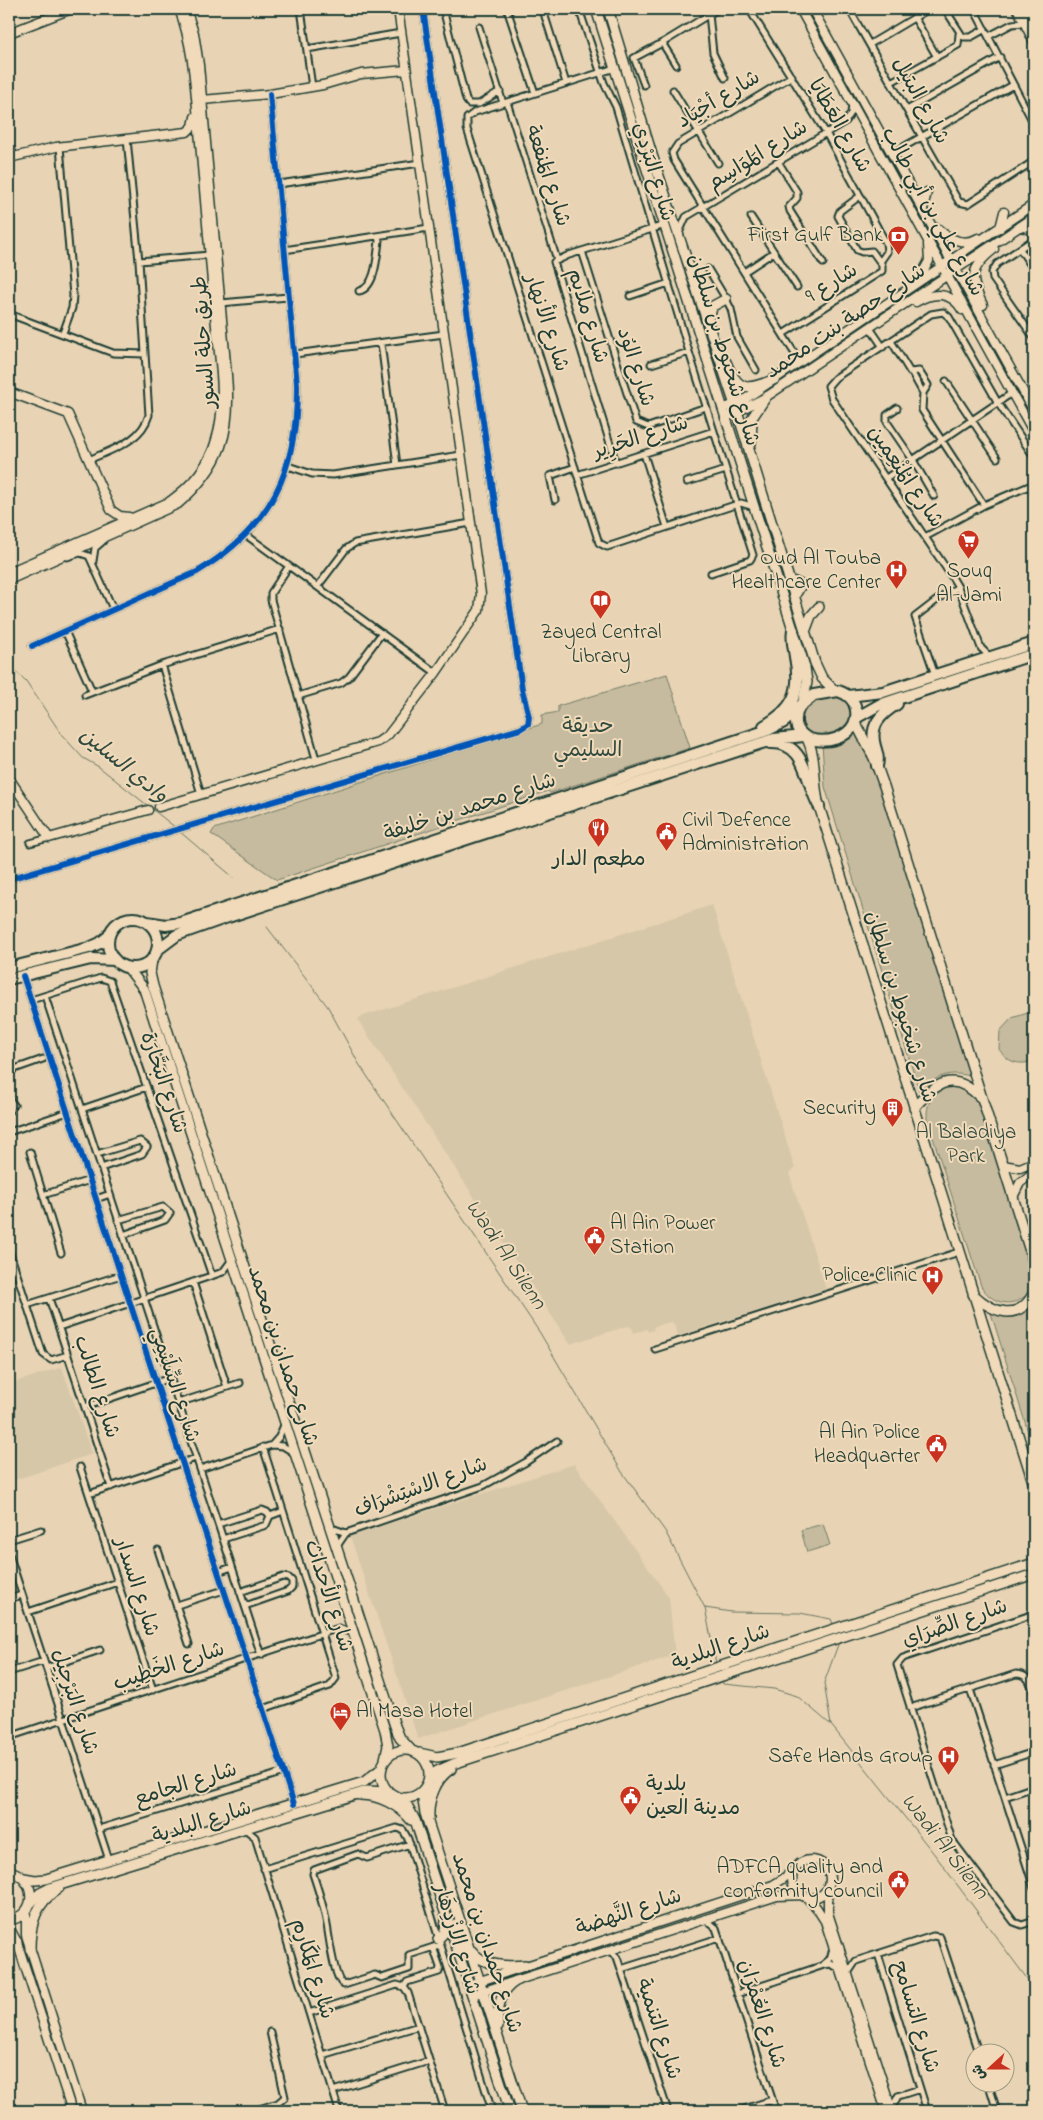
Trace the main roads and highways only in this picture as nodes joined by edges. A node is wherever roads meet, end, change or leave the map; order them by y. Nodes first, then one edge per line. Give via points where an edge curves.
1 (71, 9) edge
2 (179, 9) edge
3 (186, 9) edge
4 (398, 9) edge
5 (596, 9) edge
6 (608, 9) edge
7 (800, 9) edge
8 (812, 9) edge
9 (1022, 10) edge
10 (1030, 22) edge
11 (9, 33) edge
12 (1034, 41) edge
13 (406, 70) junction
14 (199, 100) junction
15 (187, 132) junction
16 (11, 157) edge
17 (202, 168) junction
18 (927, 192) dead end
19 (1034, 204) edge
20 (909, 206) junction
21 (923, 209) junction
22 (1004, 212) dead end
23 (1034, 218) edge
24 (932, 224) junction
25 (1000, 228) junction
26 (1009, 234) junction
27 (951, 260) junction
28 (942, 265) junction
29 (957, 269) junction
30 (947, 275) junction
31 (900, 294) junction
32 (699, 296) junction
33 (896, 310) junction
34 (707, 321) junction
35 (991, 330) junction
36 (980, 334) junction
37 (715, 344) junction
38 (775, 380) junction
39 (9, 392) edge
40 (766, 397) junction
41 (736, 409) junction
42 (1034, 411) edge
43 (724, 414) junction
44 (729, 429) junction
45 (1034, 432) edge
46 (753, 467) junction
47 (761, 492) junction
48 (111, 510) junction
49 (148, 511) junction
50 (87, 537) junction
51 (9, 572) edge
52 (9, 580) edge
53 (819, 606) dead end
54 (793, 630) junction
55 (805, 632) junction
56 (1034, 642) edge
57 (1034, 654) edge
58 (835, 691) junction
59 (848, 696) junction
60 (905, 696) junction
61 (801, 706) junction
62 (856, 720) junction
63 (806, 737) junction
64 (742, 738) junction
65 (760, 744) junction
66 (877, 766) junction
67 (9, 778) edge
68 (819, 806) junction
69 (159, 807) road end
70 (148, 810) road end
71 (147, 922) junction
72 (109, 936) junction
73 (154, 955) junction
74 (115, 960) junction
75 (9, 968) edge
76 (128, 968) junction
77 (9, 980) edge
78 (982, 1098) junction
79 (914, 1108) junction
80 (1034, 1162) edge
81 (1003, 1165) junction
82 (1034, 1172) edge
83 (1013, 1197) junction
84 (1034, 1264) edge
85 (1034, 1292) edge
86 (973, 1294) junction
87 (1033, 1481) edge
88 (1034, 1492) edge
89 (1032, 1563) edge
90 (1032, 1575) edge
91 (878, 1619) junction
92 (737, 1666) junction
93 (692, 1681) junction
94 (414, 1751) junction
95 (472, 1758) junction
96 (384, 1763) junction
97 (428, 1782) junction
98 (389, 1792) junction
99 (352, 1795) junction
100 (398, 1797) junction
101 (417, 1828) junction
102 (430, 1829) junction
103 (797, 1867) junction
104 (11, 1870) edge
105 (24, 1878) junction
106 (68, 1882) junction
107 (828, 1886) junction
108 (803, 1896) junction
109 (28, 1908) junction
110 (446, 1916) junction
111 (9, 1920) edge
112 (9, 1927) edge
113 (9, 1934) edge
114 (465, 1936) junction
115 (610, 1938) junction
116 (17, 1942) junction
117 (437, 1944) road end
118 (30, 1950) junction
119 (582, 1959) junction
120 (525, 1965) junction
121 (844, 1971) junction
122 (516, 1981) junction
123 (474, 1983) junction
124 (483, 1991) junction
125 (473, 1999) junction
126 (498, 2036) junction
127 (508, 2070) junction
128 (890, 2110) edge
129 (72, 2111) edge
130 (82, 2111) edge
131 (510, 2111) edge
132 (522, 2111) edge

1 - 11 main road
2 - 14 main road, طريق حلة السور via 190,44
3 - 14 main road, طريق حلة السور via 196,42
4 - 13 main road
5 - 43 main road, شارع شخبوط بن سلطان
6 - 32 main road, شارع شخبوط بن سلطان
7 - 20 main road, شارع علي بن أبي طالب
8 - 21 main road, شارع علي بن أبي طالب
9 - 10 main road
10 - 12 main road
13 - 14 main road via 361,74 270,94
13 - 69 main road via 471,522 479,610 436,673 384,738
14 - 15 main road via 193,126
14 - 17 main road, طريق حلة السور
14 - 52 main road, طريق حلة السور via 230,404 226,432 216,460 198,486 178,504
15 - 16 main road via 60,147
15 - 17 main road via 196,142
17 - 49 main road, طريق حلة السور via 222,402 216,441 207,461 182,492
18 - 21 main road
19 - 25 main road, شارع حصة بنت محمد
20 - 28 main road, شارع علي بن أبي طالب
20 - 31 main road via 927,242 929,261 922,276
21 - 24 main road, شارع علي بن أبي طالب
22 - 25 main road
23 - 26 main road, شارع حصة بنت محمد
24 - 25 main road via 944,235 961,241 974,240
24 - 27 main road, شارع علي بن أبي طالب
25 - 27 main road, شارع حصة بنت محمد
26 - 29 main road, شارع حصة بنت محمد
26 - 35 main road via 980,260 974,272 976,292
27 - 28 main road, شارع حصة بنت محمد
27 - 29 main road, شارع علي بن أبي طالب
28 - 30 main road, شارع علي بن أبي طالب
28 - 31 main road, شارع حصة بنت محمد
29 - 30 main road, شارع حصة بنت محمد
29 - 35 main road, شارع علي بن أبي طالب
30 - 33 main road, شارع حصة بنت محمد
30 - 36 main road, شارع علي بن أبي طالب
31 - 38 main road, شارع حصة بنت محمد
32 - 34 main road, شارع شخبوط بن سلطان
32 - 34 main road via 710,301 725,297 713,306
33 - 36 main road via 929,295 943,295 956,302
33 - 40 main road, شارع حصة بنت محمد
34 - 37 main road, شارع شخبوط بن سلطان
35 - 42 main road, شارع علي بن أبي طالب
36 - 45 main road, شارع علي بن أبي طالب
37 - 38 main road via 740,385 751,388
37 - 41 main road, شارع شخبوط بن سلطان
38 - 41 main road, شارع حصة بنت محمد
39 - 48 main road via 68,414
40 - 41 main road, شارع حصة بنت محمد
40 - 46 main road via 754,412 750,425
41 - 43 main road, شارع حصة بنت محمد
41 - 46 main road, شارع شخبوط بن سلطان
43 - 44 main road, شارع شخبوط بن سلطان
44 - 47 main road via 730,421 734,420 753,479
44 - 54 main road, شارع شخبوط بن سلطان
46 - 47 main road, شارع شخبوط بن سلطان
47 - 55 main road, شارع شخبوط بن سلطان
48 - 49 main road via 125,518
48 - 50 main road via 107,526
49 - 50 main road, طريق حلة السور
50 - 51 main road, طريق حلة السور
53 - 55 main road
54 - 61 main road, شارع شخبوط بن سلطان via 807,682
54 - 64 highway via 798,676 793,701 779,716
55 - 58 main road, شارع شخبوط بن سلطان via 817,670
56 - 59 highway via 883,692
57 - 60 highway
58 - 59 highway
58 - 61 highway via 818,694
59 - 62 highway via 854,704
60 - 62 highway via 873,708
60 - 66 highway via 883,712 876,722 873,737
61 - 63 highway via 797,722
61 - 64 highway, شارع محمد بن خليفة via 773,728
62 - 63 highway via 849,731 833,740 816,741
62 - 66 main road
63 - 65 highway, شارع محمد بن خليفة via 780,738
63 - 68 main road, شارع شخبوط بن سلطان via 814,757
64 - 71 highway, شارع محمد بن خليفة via 181,923
65 - 68 highway via 781,744 796,752 803,762
65 - 73 highway, شارع محمد بن خليفة via 219,920 177,935
66 - 78 main road
67 - 70 main road via 49,838
68 - 79 main road, شارع شخبوط بن سلطان
71 - 72 highway via 138,918 122,920
71 - 73 highway via 157,935
72 - 74 highway via 109,951
72 - 75 highway via 89,948
73 - 76 highway via 139,968
73 - 94 main road, شارع حمدان بن محمد via 150,972 153,986 395,1726 400,1738
74 - 76 highway
74 - 77 highway via 92,959
76 - 96 main road, شارع حمدان بن محمد via 144,989 387,1734
78 - 79 main road via 964,1084 945,1082 932,1088
78 - 81 main road
79 - 86 main road, شارع شخبوط بن سلطان
80 - 81 main road via 1020,1168
81 - 83 main road
82 - 83 main road via 1020,1182
83 - 84 main road
85 - 86 main road via 1022,1307 1008,1312 992,1309
86 - 87 main road, شارع شخبوط بن سلطان
87 - 88 main road, شارع شخبوط بن سلطان
89 - 91 main road, شارع البلدية
90 - 91 main road, شارع البلدية
91 - 92 main road, شارع البلدية via 806,1638
91 - 92 main road, شارع البلدية via 809,1647
92 - 93 main road, شارع البلدية
93 - 94 main road, شارع البلدية via 448,1756 437,1757
93 - 95 main road, شارع البلدية
94 - 96 main road via 399,1750
94 - 97 main road via 429,1768
95 - 97 main road, شارع البلدية via 448,1765
95 - 102 main road via 445,1772 438,1782 430,1804
96 - 98 main road via 381,1778
96 - 105 main road, شارع البلدية via 364,1782 46,1879
97 - 100 main road via 412,1797
97 - 102 main road, شارع حمدان بن محمد via 423,1807
98 - 99 main road, شارع البلدية via 372,1790
98 - 100 main road
99 - 101 main road via 376,1797 398,1808
99 - 106 main road, شارع البلدية
100 - 101 main road, شارع حمدان بن محمد via 410,1809
101 - 110 main road, شارع حمدان بن محمد
102 - 114 main road, شارع حمدان بن محمد
103 - 107 main road via 810,1860 822,1864 829,1874
103 - 108 main road via 793,1882
103 - 115 main road, شارع النَّهضة via 773,1885
104 - 105 main road
105 - 109 main road via 31,1890
106 - 109 main road, شارع البلدية via 45,1890
106 - 118 main road via 50,1894 37,1911 30,1926
107 - 108 main road via 821,1894
107 - 121 main road via 827,1908
108 - 119 main road, شارع النَّهضة via 781,1895
108 - 121 main road via 823,1916
109 - 111 main road, شارع البلدية via 17,1918
109 - 118 main road via 24,1930
110 - 117 main road via 445,1932
110 - 123 main road, شارع حمدان بن محمد
112 - 116 main road
113 - 116 main road
114 - 120 main road via 474,1954 483,1960 508,1966
114 - 123 main road, شارع حمدان بن محمد
115 - 119 main road via 582,1949
115 - 120 main road, شارع النَّهضة
116 - 129 main road
118 - 130 main road
119 - 122 main road, شارع النَّهضة
120 - 123 main road, شارع النَّهضة
121 - 128 main road
121 - 128 main road
122 - 124 main road, شارع النَّهضة
122 - 126 main road via 502,1993
123 - 124 main road, شارع حمدان بن محمد
123 - 125 main road, شارع حمدان بن محمد
124 - 125 main road, شارع النَّهضة
124 - 126 main road, شارع حمدان بن محمد
125 - 127 main road via 480,2001 499,2057
125 - 131 main road, شارع حمدان بن محمد
126 - 127 main road, شارع حمدان بن محمد
127 - 132 main road, شارع حمدان بن محمد

